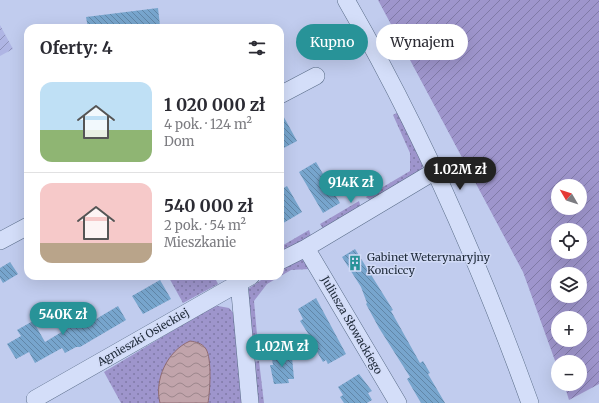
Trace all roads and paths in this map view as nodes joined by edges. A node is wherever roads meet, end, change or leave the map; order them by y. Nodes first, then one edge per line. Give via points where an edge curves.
1 (346, 0) edge
2 (316, 76) dead end
3 (284, 93) edge
4 (435, 171) junction
5 (24, 228) edge
6 (0, 241) edge
7 (306, 248) junction
8 (284, 259) edge
9 (239, 280) edge
10 (242, 280) edge
11 (36, 401) edge
12 (250, 403) edge
13 (398, 403) edge
14 (530, 403) edge

1 - 4 street via 384,65
2 - 3 street
4 - 7 street
4 - 14 street via 492,302
5 - 6 street
7 - 8 street
7 - 13 street, Juliusza Słowackiego
9 - 11 street, Agnieszki Osieckiej
10 - 12 street

